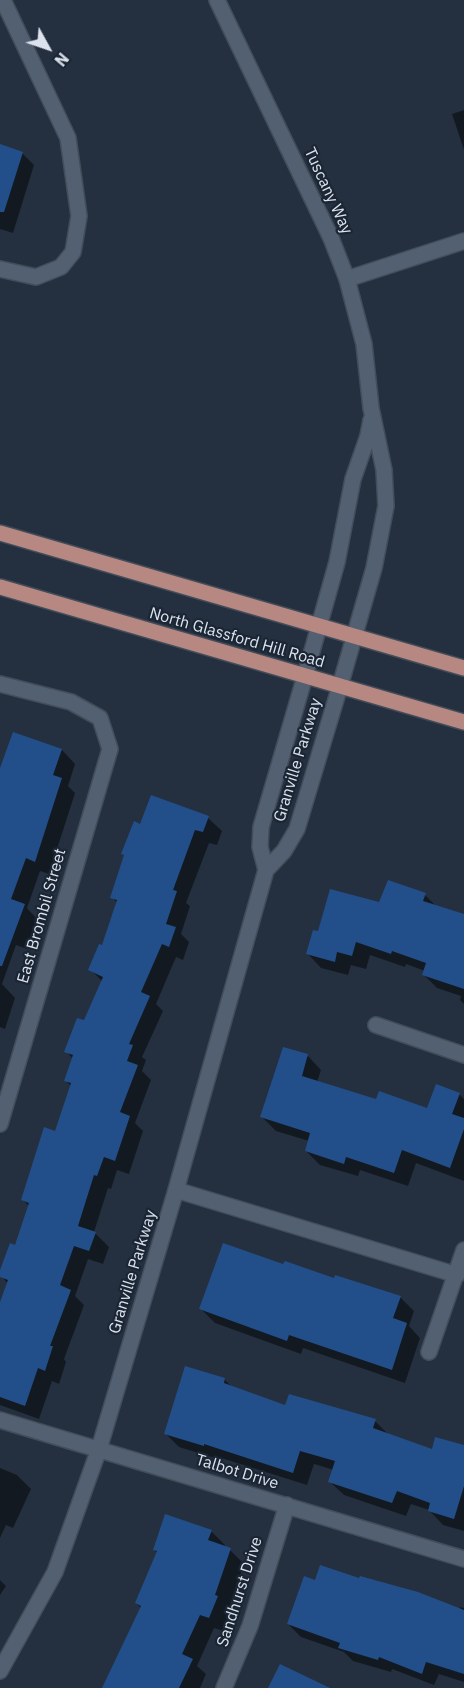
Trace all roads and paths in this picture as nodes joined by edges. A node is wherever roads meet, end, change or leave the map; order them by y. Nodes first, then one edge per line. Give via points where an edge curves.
1 (3, 0) edge
2 (217, 0) edge
3 (464, 241) edge
4 (0, 269) edge
5 (347, 279) junction
6 (371, 408) junction
7 (0, 533) edge
8 (0, 587) edge
9 (319, 626) junction
10 (355, 636) junction
11 (464, 668) edge
12 (305, 676) junction
13 (0, 684) edge
14 (340, 686) junction
15 (464, 722) edge
16 (266, 870) junction
17 (376, 1025) dead end
18 (464, 1055) edge
19 (0, 1124) edge
20 (176, 1190) junction
21 (464, 1250) edge
22 (457, 1275) junction
23 (429, 1352) dead end
24 (0, 1420) edge
25 (99, 1449) junction
26 (287, 1505) junction
27 (464, 1558) edge
28 (0, 1671) edge
29 (224, 1688) edge

1 - 4 street via 68,138 79,216 73,252 61,267 36,277
2 - 5 street, Tuscany Way via 331,237
3 - 5 street
5 - 6 street, Tuscany Way via 364,344
6 - 9 street, Tuscany Way via 368,436 353,479 343,538
6 - 10 street, Tuscany Way via 384,470 386,506
7 - 9 main road, North Glassford Hill Road
8 - 12 main road, North Glassford Hill Road
9 - 10 main road, North Glassford Hill Road
9 - 12 street, Tuscany Way
10 - 11 main road, North Glassford Hill Road
10 - 14 street, Tuscany Way
12 - 14 main road, North Glassford Hill Road
12 - 16 street, Granville Parkway via 261,827 260,847
13 - 19 street, East Brombil Street via 71,702 100,718 110,749
14 - 15 main road, North Glassford Hill Road
14 - 16 street, Granville Parkway via 297,829
16 - 20 street, Granville Parkway
17 - 18 street
20 - 22 street
20 - 25 street, Granville Parkway
21 - 22 street
22 - 23 street
24 - 25 street, Talbot Drive
25 - 26 street, Talbot Drive
25 - 28 street, Granville Parkway via 55,1572
26 - 27 street, Talbot Drive
26 - 29 street, Sandhurst Drive via 250,1626

